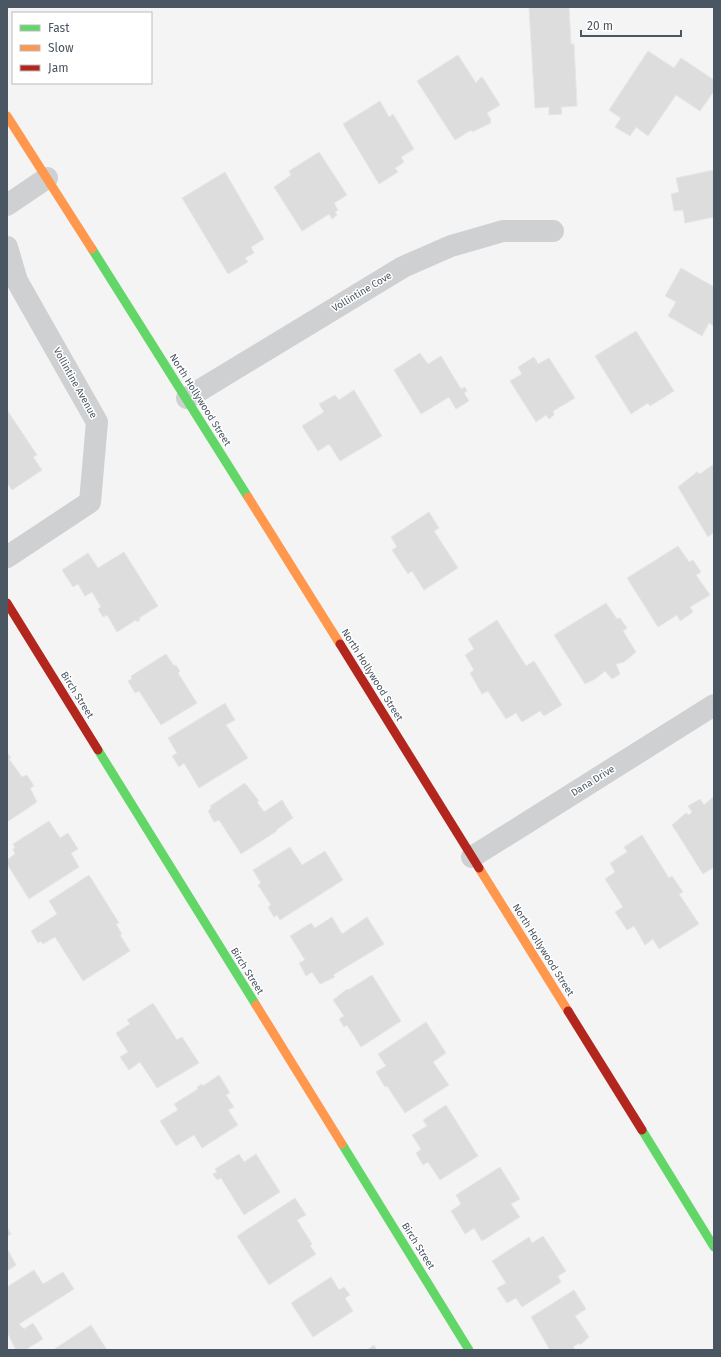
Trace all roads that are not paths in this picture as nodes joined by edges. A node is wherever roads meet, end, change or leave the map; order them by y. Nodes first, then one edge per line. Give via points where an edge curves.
1 (9, 119) edge
2 (47, 178) junction
3 (7, 205) edge
4 (553, 231) dead end
5 (7, 247) edge
6 (187, 398) junction
7 (7, 557) edge
8 (7, 603) edge
9 (714, 705) edge
10 (472, 857) junction
11 (714, 1247) edge
12 (469, 1350) edge

1 - 2 main road, North Hollywood Street
2 - 3 street
2 - 6 main road, North Hollywood Street
4 - 6 street, Vollintine Cove via 503,231 451,246 403,267
5 - 7 street, Vollintine Avenue via 17,280 97,422 90,502
6 - 10 main road, North Hollywood Street
8 - 12 main road, Birch Street
9 - 10 street, Dana Drive
10 - 11 main road, North Hollywood Street

